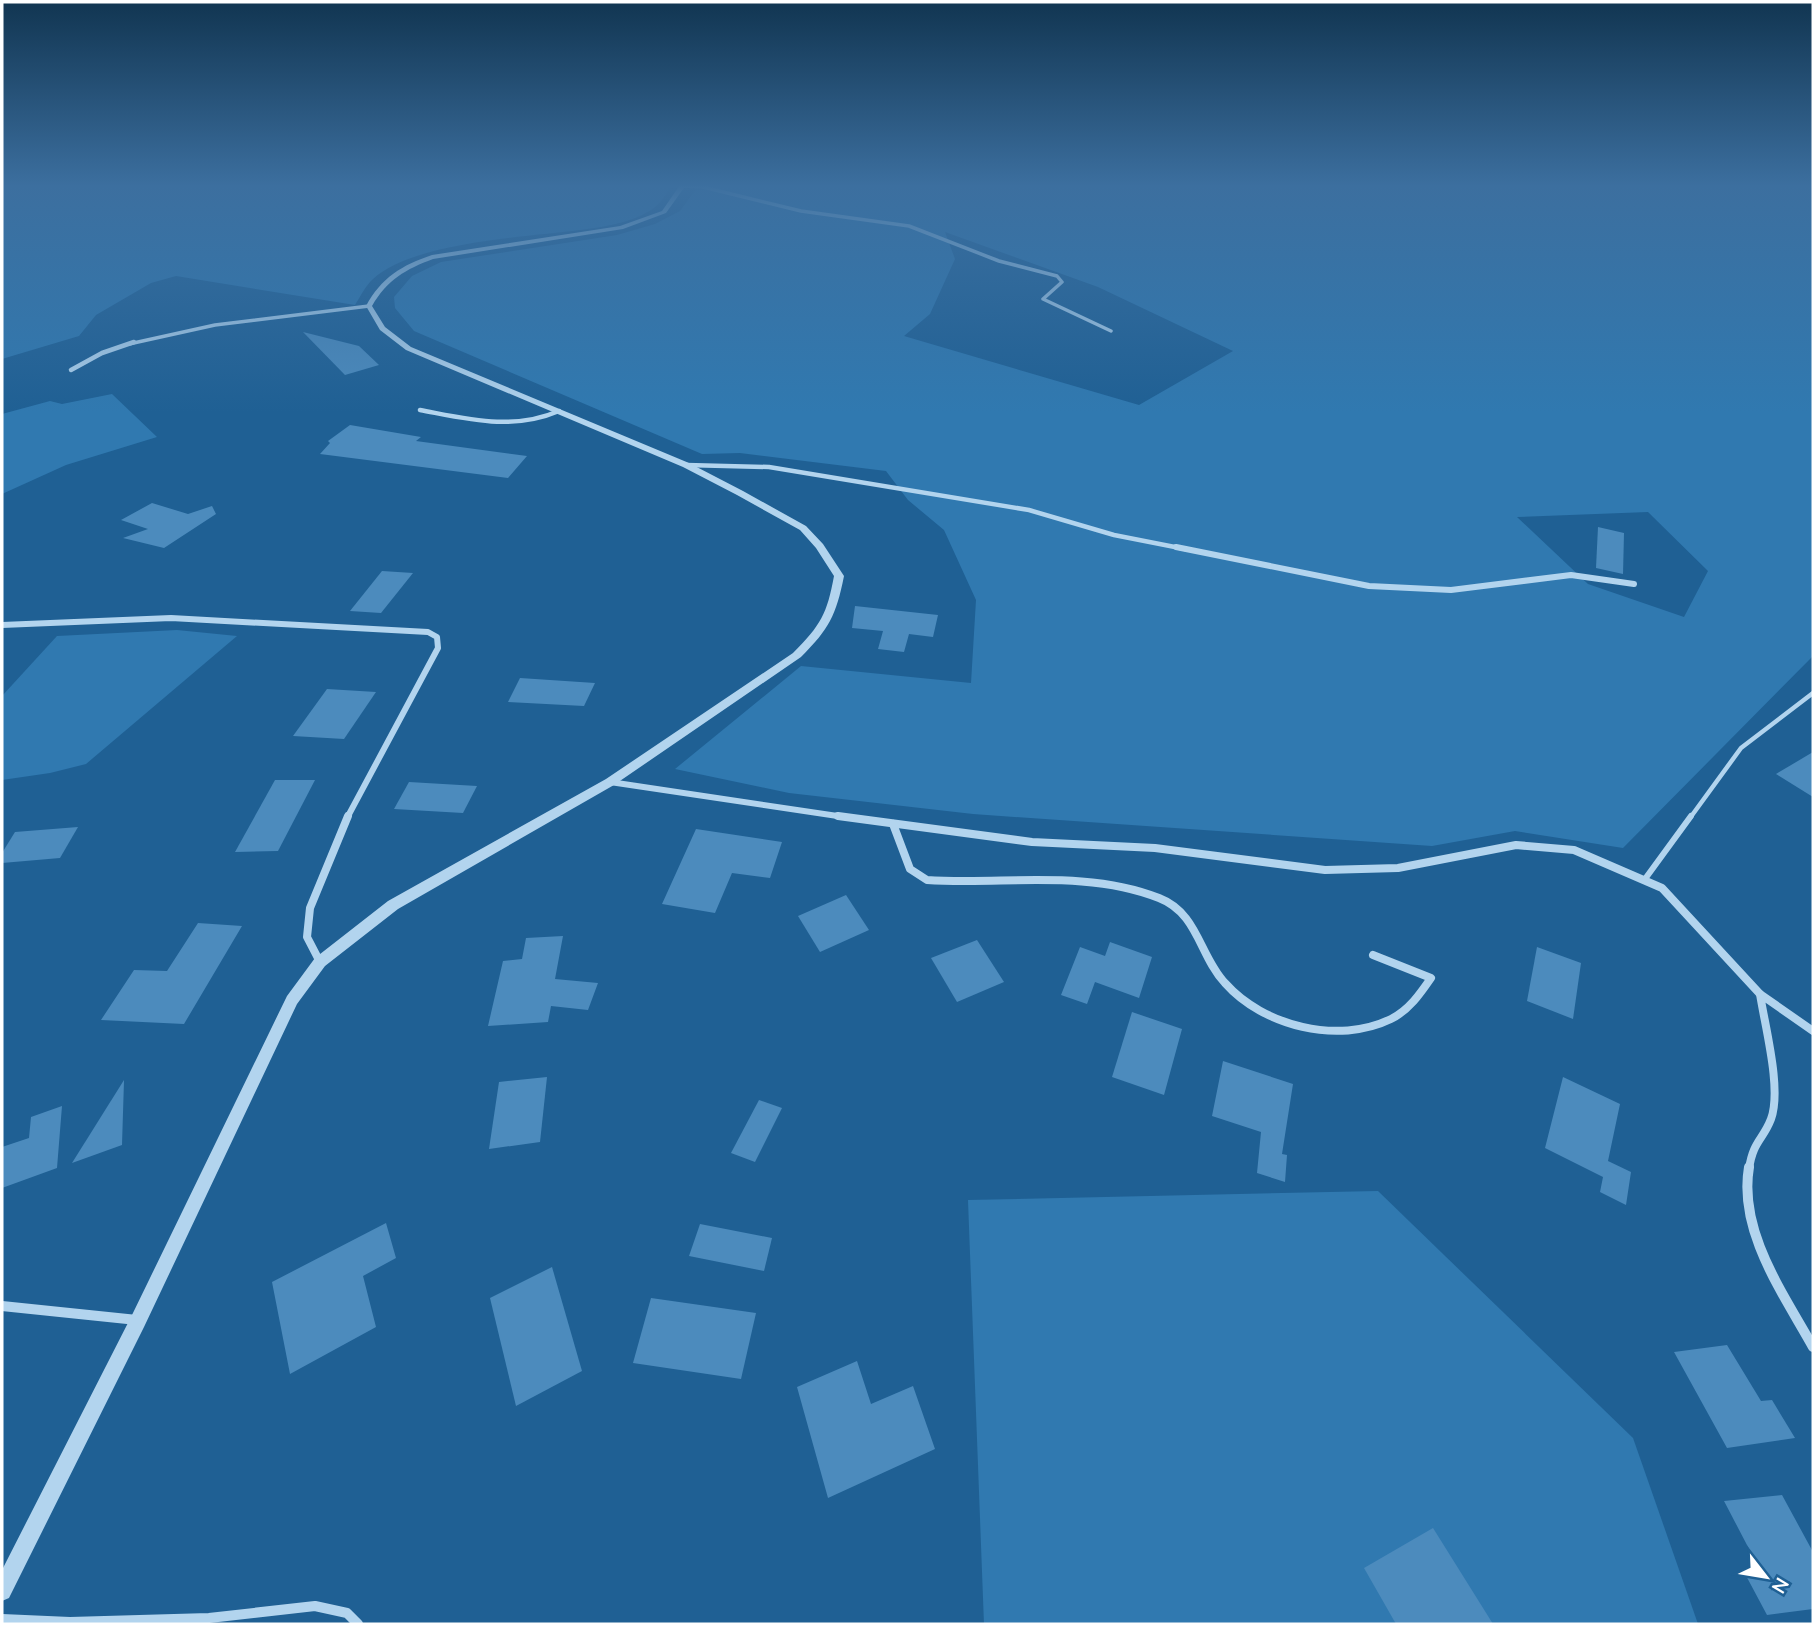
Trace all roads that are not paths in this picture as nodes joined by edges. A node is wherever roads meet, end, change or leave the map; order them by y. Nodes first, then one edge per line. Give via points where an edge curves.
1 (421, 261) edge
2 (999, 261) edge
3 (369, 306) junction
4 (1111, 331) dead end
5 (71, 370) dead end
6 (420, 410) dead end
7 (559, 411) junction
8 (686, 465) junction
9 (1634, 584) dead end
10 (2, 625) edge
11 (1813, 694) edge
12 (610, 782) junction
13 (893, 824) junction
14 (1645, 879) junction
15 (1373, 955) dead end
16 (320, 962) junction
17 (1760, 994) junction
18 (1813, 1031) edge
19 (2, 1306) edge
20 (138, 1321) junction
21 (1813, 1347) edge
22 (2, 1591) edge
23 (2, 1619) edge
24 (358, 1624) edge

1 - 3 street via 380,285
2 - 4 street via 1057,276 1062,282 1043,299
3 - 5 street via 168,334 106,351
3 - 7 street via 394,341
6 - 7 street via 507,425 538,421
7 - 8 street
8 - 9 street via 769,467 1029,510 1115,535 1369,586 1451,590 1571,575
8 - 12 street via 803,528 838,576 833,607 818,634 797,655
10 - 16 street via 171,618 428,632 438,637 438,648 339,836 311,901 307,934
11 - 14 lane via 1741,748
12 - 13 street
12 - 16 street via 393,905
13 - 14 street via 1032,842 1155,848 1325,870 1398,868 1516,845 1552,846 1574,850
13 - 15 street via 910,869 927,880 1085,884 1160,898 1184,911 1224,983 1244,1002 1278,1020 1314,1029 1353,1029 1382,1024 1410,1008 1431,978
14 - 17 street via 1684,909
16 - 20 street via 292,1000
17 - 18 street
17 - 21 street via 1774,1088 1771,1119 1752,1148 1746,1184 1751,1224
19 - 20 street
20 - 22 street
23 - 24 street via 209,1618 315,1606 346,1613

